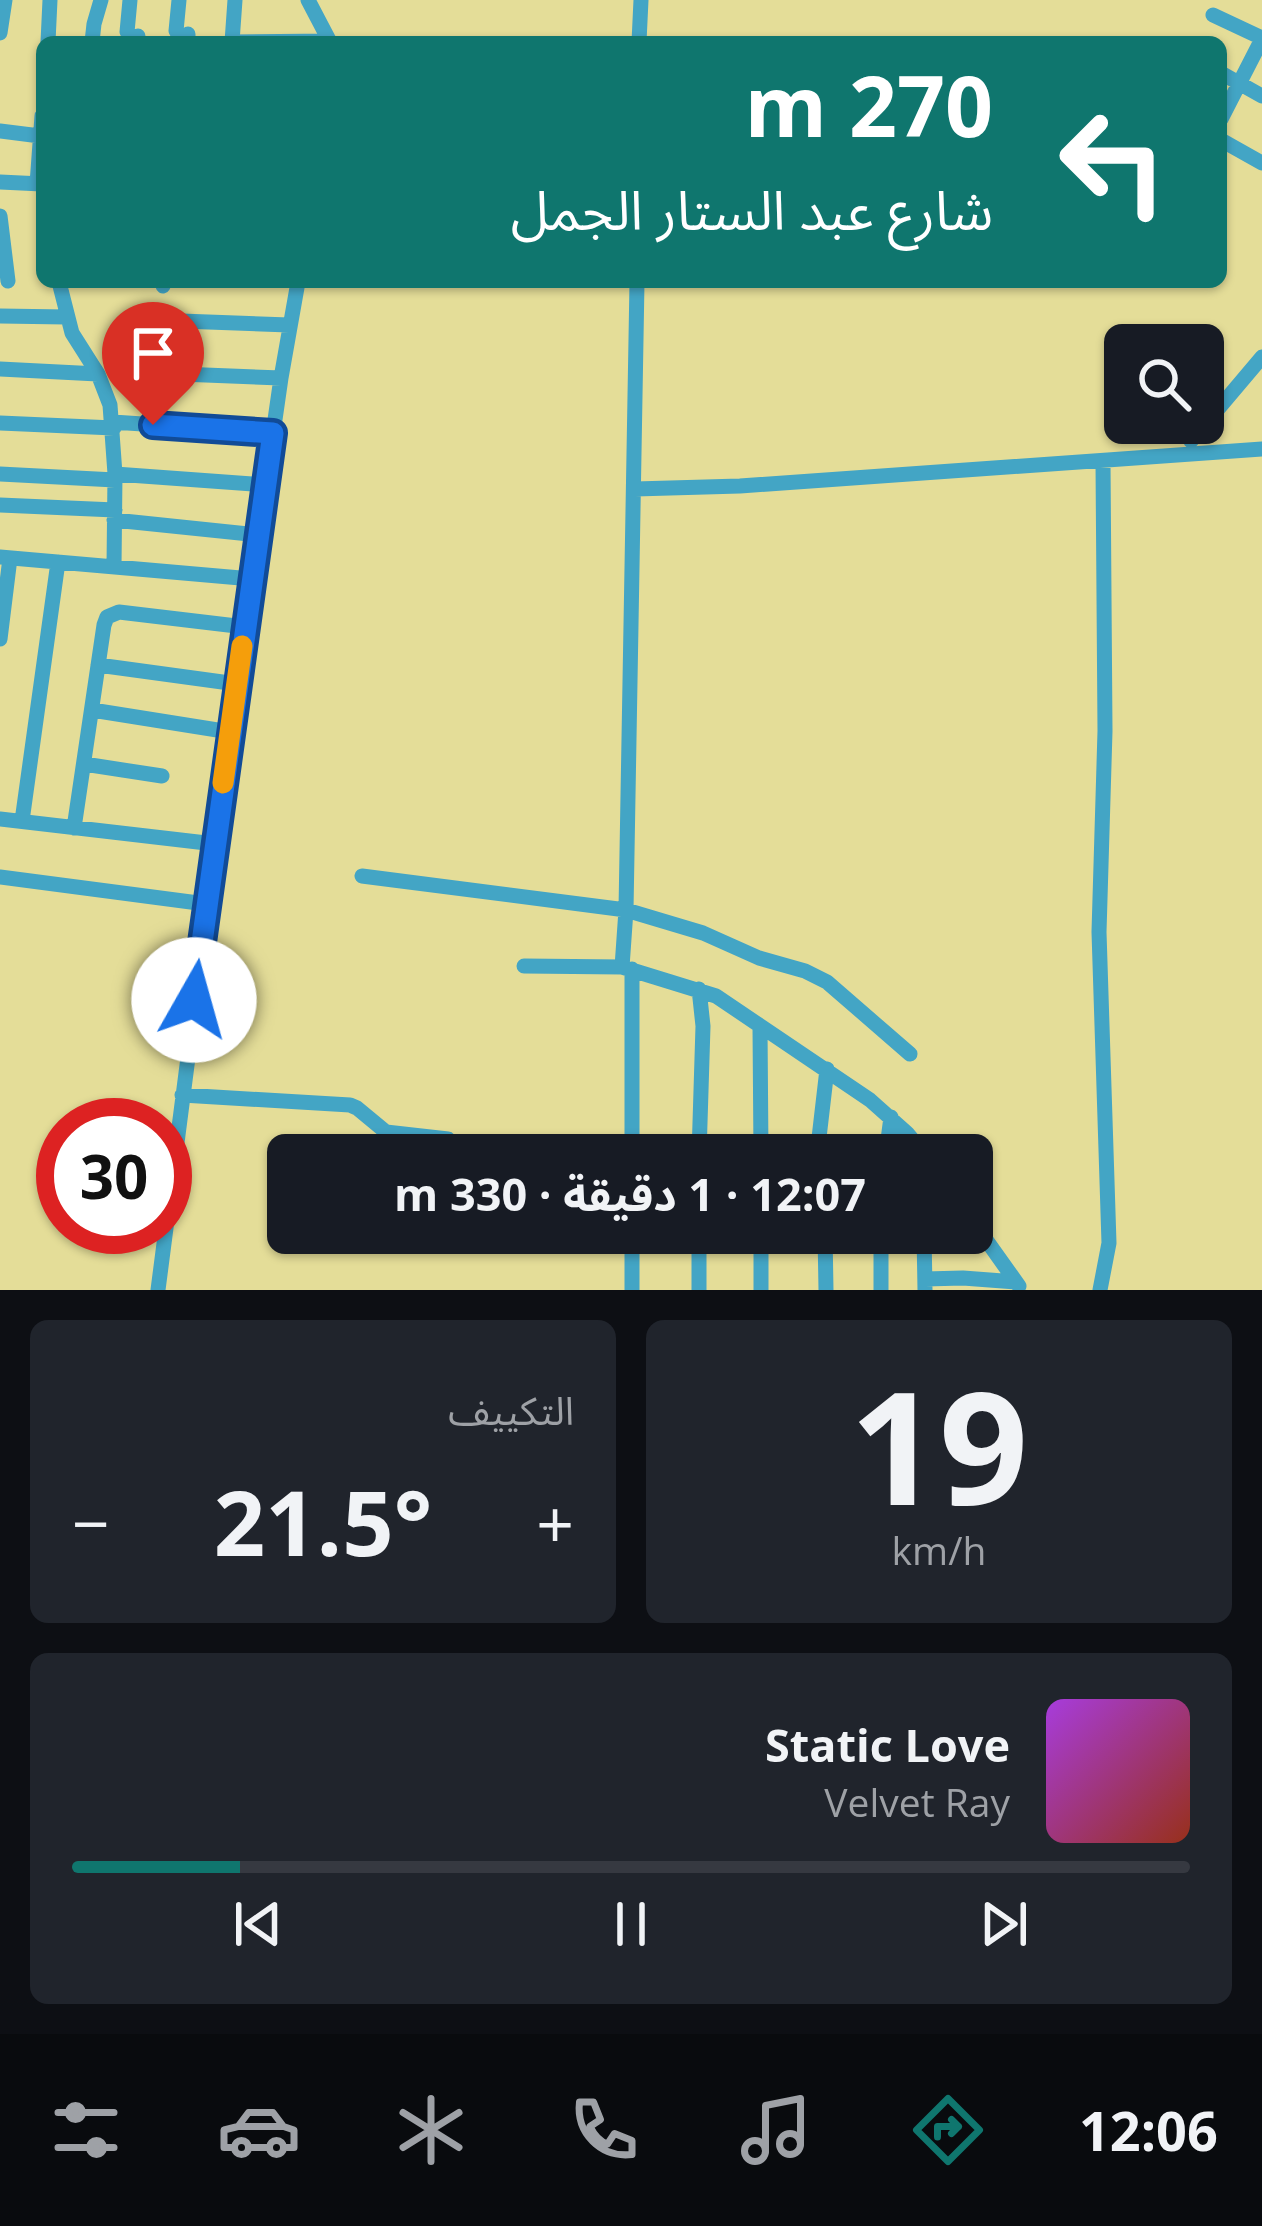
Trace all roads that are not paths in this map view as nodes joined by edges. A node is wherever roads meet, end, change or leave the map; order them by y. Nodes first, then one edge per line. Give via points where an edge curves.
1 (5, 0) edge
2 (50, 0) edge
3 (101, 0) edge
4 (130, 0) edge
5 (179, 0) edge
6 (235, 0) edge
7 (308, 0) edge
8 (641, 0) edge
9 (1213, 14) dead end
10 (0, 33) edge
11 (48, 36) edge
12 (93, 36) edge
13 (134, 36) edge
14 (184, 36) edge
15 (232, 36) edge
16 (327, 36) edge
17 (639, 36) edge
18 (1262, 39) edge
19 (1227, 76) edge
20 (1239, 83) junction
21 (1262, 96) edge
22 (1227, 107) edge
23 (0, 131) edge
24 (36, 136) edge
25 (1227, 144) edge
26 (1262, 164) edge
27 (0, 182) edge
28 (36, 184) edge
29 (0, 216) edge
30 (8, 281) dead end
31 (60, 288) edge
32 (297, 288) edge
33 (637, 288) edge
34 (0, 316) edge
35 (66, 317) junction
36 (181, 321) dead end
37 (289, 325) junction
38 (1262, 357) edge
39 (0, 368) edge
40 (98, 374) junction
41 (180, 374) dead end
42 (280, 378) junction
43 (1224, 401) edge
44 (0, 423) edge
45 (113, 425) junction
46 (273, 433) junction
47 (1262, 449) edge
48 (1103, 461) junction
49 (0, 474) edge
50 (115, 477) junction
51 (266, 485) junction
52 (635, 489) junction
53 (0, 505) edge
54 (115, 515) junction
55 (258, 535) junction
56 (5, 558) edge
57 (58, 562) junction
58 (113, 567) junction
59 (252, 579) junction
60 (245, 627) junction
61 (0, 639) edge
62 (98, 665) junction
63 (237, 684) junction
64 (92, 710) junction
65 (230, 732) junction
66 (84, 764) junction
67 (162, 776) dead end
68 (0, 819) edge
69 (22, 821) junction
70 (74, 828) junction
71 (214, 850) junction
72 (362, 876) dead end
73 (0, 877) edge
74 (207, 901) junction
75 (626, 915) junction
76 (524, 966) dead end
77 (627, 968) junction
78 (699, 989) junction
79 (760, 1027) junction
80 (910, 1054) dead end
81 (827, 1069) junction
82 (182, 1095) junction
83 (891, 1117) junction
84 (404, 1134) edge
85 (631, 1134) edge
86 (700, 1134) edge
87 (761, 1134) edge
88 (819, 1134) edge
89 (889, 1134) edge
90 (906, 1134) edge
91 (993, 1249) edge
92 (632, 1254) edge
93 (698, 1254) edge
94 (761, 1254) edge
95 (825, 1254) edge
96 (881, 1254) edge
97 (924, 1254) edge
98 (925, 1284) edge
99 (964, 1284) edge
100 (1019, 1286) edge
101 (158, 1290) edge
102 (632, 1290) edge
103 (698, 1290) edge
104 (761, 1290) edge
105 (826, 1290) edge
106 (881, 1290) edge
107 (1100, 1290) edge

1 - 10 street
2 - 11 street
3 - 12 street
4 - 13 street
5 - 14 street
6 - 15 street
7 - 16 street
8 - 17 street
9 - 18 street
18 - 20 street
19 - 20 street
20 - 21 street
20 - 22 street
23 - 24 street
25 - 26 street
27 - 28 street
29 - 30 street
31 - 35 street
32 - 37 street
33 - 52 street
34 - 35 street
35 - 40 street
36 - 37 street
37 - 42 street
38 - 43 street
39 - 40 street
40 - 45 street
41 - 42 street
42 - 46 street
44 - 45 street
45 - 46 street
45 - 50 street
46 - 51 street
47 - 48 street
48 - 52 street
48 - 107 street via 1099,932 1109,1243
49 - 50 street
50 - 51 street
50 - 54 street
51 - 55 street
52 - 75 street
53 - 54 street
54 - 55 street
54 - 58 street
55 - 59 street
56 - 57 street
56 - 61 street
57 - 58 street
57 - 69 street
58 - 59 street
59 - 60 street
60 - 62 street via 111,614
60 - 63 street
62 - 63 street
62 - 64 street
63 - 65 street
64 - 65 street
64 - 66 street
65 - 71 street
66 - 67 street
66 - 70 street
68 - 69 street
69 - 70 street
70 - 71 street
71 - 74 street
72 - 75 street
73 - 74 street
74 - 82 street
75 - 77 street
75 - 80 street via 703,933 818,977
76 - 77 street
77 - 78 street
77 - 85 street
78 - 79 street
78 - 86 street
79 - 81 street
79 - 87 street
81 - 83 street
81 - 88 street
82 - 84 street via 350,1105 386,1132
82 - 101 street
83 - 89 street
83 - 90 street
91 - 100 street
92 - 102 street
93 - 103 street
94 - 104 street
95 - 105 street
96 - 106 street
97 - 98 street
98 - 99 street
99 - 100 street

